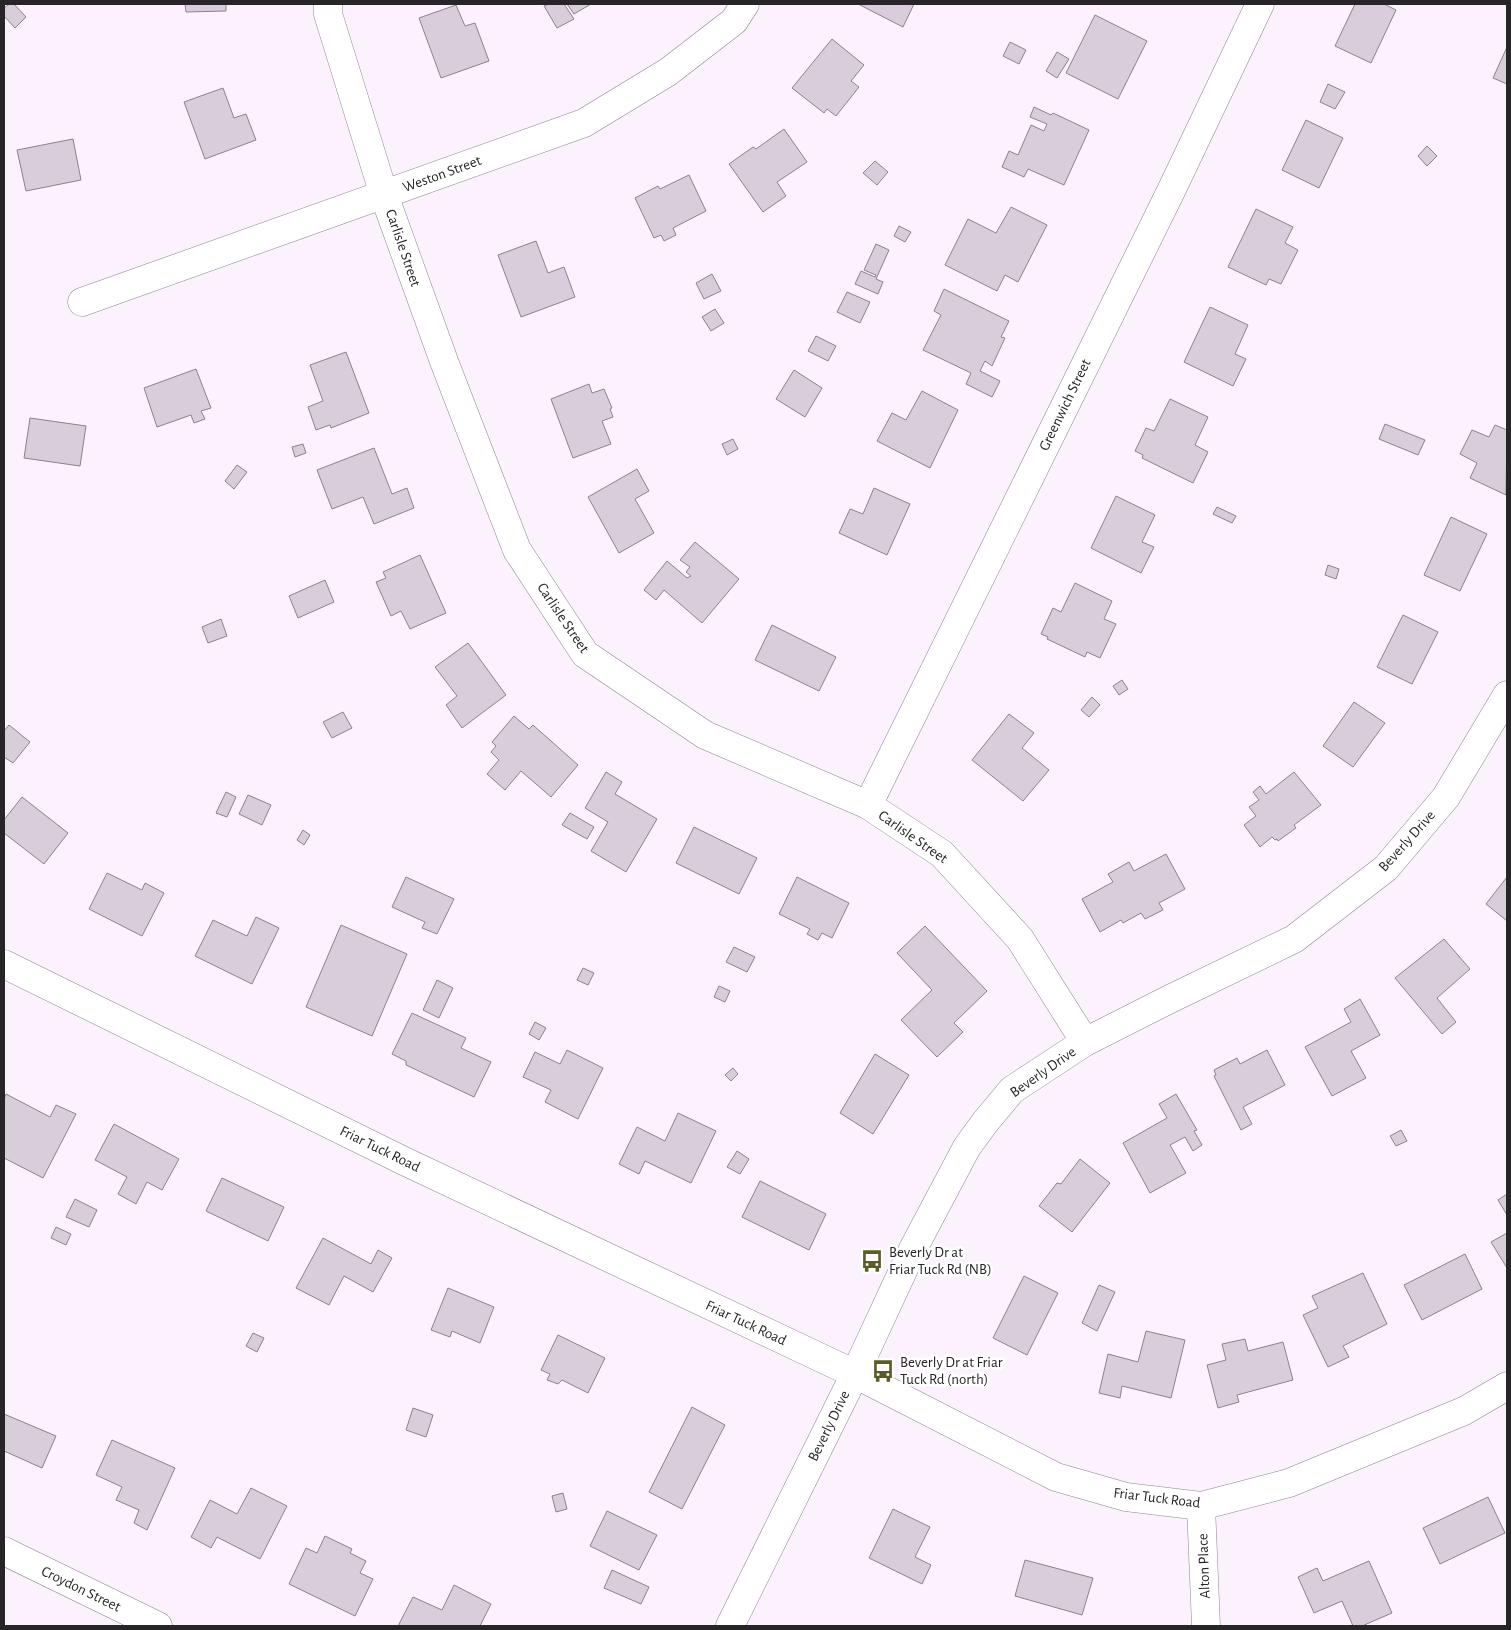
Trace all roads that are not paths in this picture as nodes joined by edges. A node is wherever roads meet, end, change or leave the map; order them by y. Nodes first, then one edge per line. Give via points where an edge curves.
1 (328, 4) edge
2 (745, 4) edge
3 (1260, 4) edge
4 (384, 195) junction
5 (82, 302) dead end
6 (1507, 695) edge
7 (868, 806) junction
8 (4, 964) edge
9 (1085, 1042) junction
10 (855, 1374) junction
11 (1507, 1386) edge
12 (1201, 1506) junction
13 (4, 1552) edge
14 (158, 1626) edge
15 (730, 1626) edge
16 (1206, 1626) edge

1 - 4 street, Carlisle Street via 328,14
2 - 4 street, Weston Street via 734,21 668,72 584,123
3 - 7 street, Greenwich Street
4 - 5 street, Weston Street
4 - 7 street, Carlisle Street via 444,364 517,550 585,654 705,735
6 - 9 street, Beverly Drive via 1446,797 1386,868 1294,939
7 - 9 street, Carlisle Street via 942,854 1014,932
8 - 10 street, Friar Tuck Road via 395,1156
9 - 10 street, Beverly Drive via 1012,1090 967,1147 914,1247
10 - 12 street, Friar Tuck Road via 1056,1477 1126,1498
10 - 15 street, Beverly Drive
11 - 12 street, Friar Tuck Road via 1464,1411 1289,1483
12 - 16 street, Alton Place
13 - 14 street, Croydon Street

